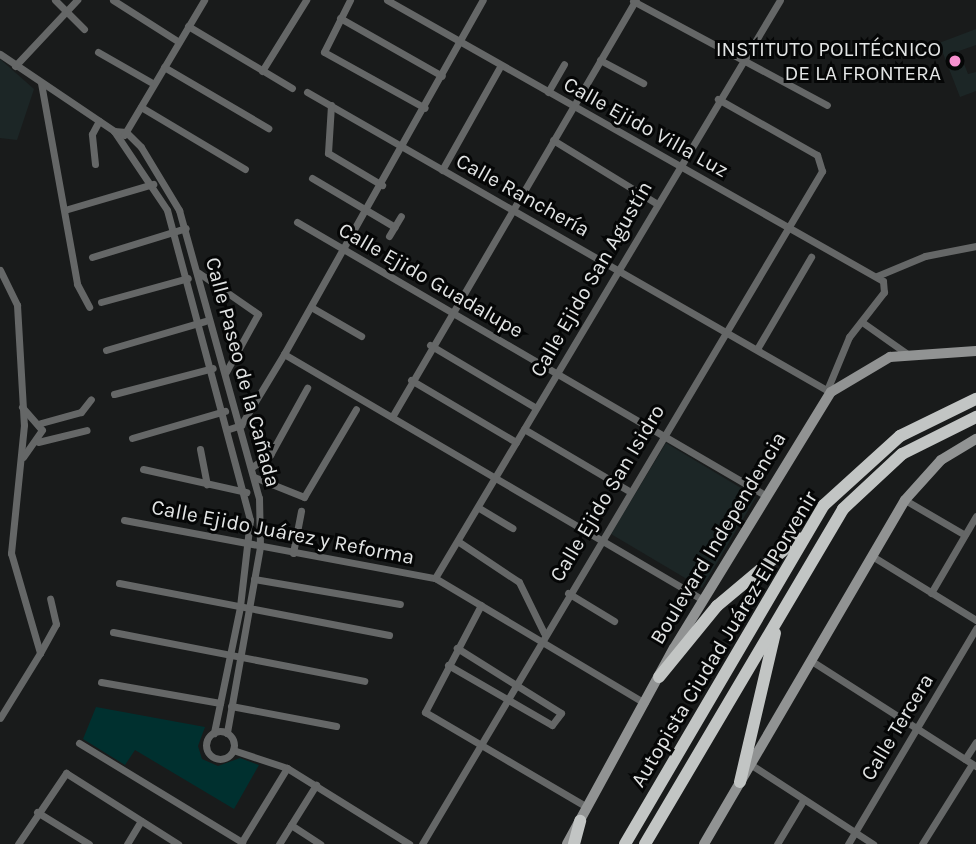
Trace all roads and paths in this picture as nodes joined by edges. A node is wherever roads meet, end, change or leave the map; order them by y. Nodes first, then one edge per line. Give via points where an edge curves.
1 (55, 0) edge
2 (77, 0) edge
3 (113, 0) edge
4 (204, 0) edge
5 (306, 0) edge
6 (350, 0) edge
7 (387, 0) edge
8 (484, 0) edge
9 (769, 0) edge
10 (634, 1) edge
11 (779, 2) edge
12 (68, 12) junction
13 (340, 18) junction
14 (188, 26) junction
15 (84, 29) dead end
16 (461, 41) junction
17 (179, 42) junction
18 (98, 52) dead end
19 (0, 54) edge
20 (600, 60) junction
21 (742, 60) junction
22 (565, 64) dead end
23 (501, 65) junction
24 (15, 66) junction
25 (164, 67) junction
26 (262, 71) junction
27 (442, 76) junction
28 (41, 83) junction
29 (155, 83) junction
30 (643, 83) dead end
31 (292, 88) dead end
32 (307, 92) dead end
33 (548, 92) junction
34 (718, 99) junction
35 (331, 105) junction
36 (827, 105) dead end
37 (573, 106) junction
38 (141, 107) junction
39 (425, 108) junction
40 (99, 121) junction
41 (268, 128) dead end
42 (114, 131) junction
43 (126, 132) junction
44 (553, 140) junction
45 (120, 143) junction
46 (404, 145) junction
47 (95, 164) dead end
48 (678, 166) junction
49 (245, 169) dead end
50 (442, 170) junction
51 (312, 178) dead end
52 (153, 184) junction
53 (382, 186) junction
54 (656, 203) junction
55 (511, 208) junction
56 (68, 209) junction
57 (368, 210) junction
58 (401, 216) dead end
59 (297, 222) dead end
60 (395, 227) junction
61 (787, 227) junction
62 (186, 228) junction
63 (174, 232) junction
64 (389, 236) dead end
65 (976, 246) edge
66 (345, 250) junction
67 (92, 257) dead end
68 (811, 257) dead end
69 (620, 269) junction
70 (0, 270) edge
71 (199, 273) junction
72 (877, 276) junction
73 (188, 278) junction
74 (101, 302) dead end
75 (89, 307) dead end
76 (311, 307) junction
77 (450, 311) junction
78 (212, 320) junction
79 (201, 322) junction
80 (862, 322) junction
81 (726, 330) junction
82 (361, 336) dead end
83 (430, 345) junction
84 (757, 349) junction
85 (106, 350) dead end
86 (976, 351) edge
87 (906, 353) junction
88 (284, 354) junction
89 (213, 368) junction
90 (226, 372) junction
91 (556, 373) junction
92 (411, 380) junction
93 (307, 388) dead end
94 (829, 391) junction
95 (114, 394) dead end
96 (91, 399) dead end
97 (976, 399) edge
98 (22, 407) junction
99 (536, 408) junction
100 (356, 409) dead end
101 (225, 411) junction
102 (392, 417) junction
103 (976, 417) edge
104 (41, 423) junction
105 (241, 425) junction
106 (229, 429) junction
107 (524, 429) junction
108 (87, 430) dead end
109 (662, 435) junction
110 (132, 438) dead end
111 (976, 439) edge
112 (38, 442) junction
113 (516, 442) junction
114 (200, 449) dead end
115 (22, 457) junction
116 (252, 467) junction
117 (143, 469) dead end
118 (497, 476) junction
119 (254, 477) junction
120 (207, 484) junction
121 (627, 490) junction
122 (246, 492) junction
123 (765, 495) junction
124 (905, 500) junction
125 (479, 508) junction
126 (301, 511) dead end
127 (976, 516) edge
128 (124, 520) dead end
129 (512, 528) dead end
130 (807, 531) junction
131 (965, 535) junction
132 (600, 538) junction
133 (459, 542) junction
134 (250, 545) junction
135 (260, 547) junction
136 (293, 552) junction
137 (872, 556) junction
138 (435, 578) junction
139 (254, 579) junction
140 (119, 583) dead end
141 (569, 593) junction
142 (931, 593) junction
143 (789, 597) junction
144 (50, 599) dead end
145 (703, 600) junction
146 (400, 604) dead end
147 (481, 605) junction
148 (240, 607) junction
149 (249, 609) junction
150 (976, 620) edge
151 (614, 621) dead end
152 (976, 628) edge
153 (114, 632) dead end
154 (389, 635) dead end
155 (542, 636) junction
156 (457, 648) junction
157 (40, 653) junction
158 (229, 655) junction
159 (240, 657) junction
160 (810, 660) junction
161 (448, 665) junction
162 (659, 677) junction
163 (364, 681) dead end
164 (101, 682) dead end
165 (516, 683) junction
166 (506, 699) junction
167 (220, 703) junction
168 (645, 703) junction
169 (231, 706) junction
170 (0, 719) edge
171 (918, 725) junction
172 (336, 726) dead end
173 (214, 733) junction
174 (227, 733) junction
175 (976, 742) edge
176 (79, 743) dead end
177 (479, 744) junction
178 (233, 750) junction
179 (971, 763) edge
180 (750, 764) junction
181 (287, 768) junction
182 (740, 782) junction
183 (316, 785) junction
184 (804, 799) junction
185 (587, 807) junction
186 (37, 812) junction
187 (141, 821) junction
188 (580, 821) junction
189 (291, 825) junction
190 (855, 832) junction
191 (241, 843) edge
192 (18, 844) edge
193 (89, 844) edge
194 (127, 844) edge
195 (178, 844) edge
196 (279, 844) edge
197 (320, 844) edge
198 (409, 844) edge
199 (422, 844) edge
200 (567, 844) edge
201 (574, 844) edge
202 (625, 844) edge
203 (645, 844) edge
204 (704, 844) edge
205 (777, 844) edge
206 (848, 844) edge
207 (873, 844) edge
208 (922, 844) edge

1 - 12 street
2 - 12 street
3 - 17 street
4 - 14 street
5 - 26 street
6 - 13 street
7 - 16 street, Calle Ejido Villa Luz
8 - 16 street
9 - 11 street
10 - 20 street
10 - 21 street
11 - 21 street, Calle Ejido San Agustín
12 - 15 street
12 - 24 street
13 - 27 street
13 - 39 street via 324,51
14 - 17 street
14 - 26 street
16 - 23 street, Calle Ejido Villa Luz
16 - 27 street
17 - 25 street
18 - 29 street
19 - 24 street, Calle Paseo de la Cañada
20 - 30 street
20 - 37 street
21 - 34 street, Calle Ejido San Agustín
21 - 36 street
22 - 33 street
23 - 33 street, Calle Ejido Villa Luz
23 - 50 street
24 - 28 street, Calle Paseo de la Cañada
25 - 29 street
25 - 41 street
26 - 31 street
27 - 39 street
28 - 40 street, Calle Paseo de la Cañada
28 - 56 street
29 - 38 street
32 - 35 street, Calle Ranchería
33 - 37 street, Calle Ejido Villa Luz
34 - 48 street, Calle Ejido San Agustín
34 - 61 street, Calle Ejido San Isidro via 823,162
35 - 46 street, Calle Ranchería
35 - 53 street via 329,155
37 - 44 street
37 - 48 street, Calle Ejido Villa Luz
38 - 43 street
38 - 49 street
39 - 46 street
40 - 42 street, Calle Paseo de la Cañada
40 - 47 street via 92,134
42 - 43 street, Calle Paseo de la Cañada
42 - 45 street, Calle Paseo de la Cañada
43 - 45 street
43 - 62 street, Calle Paseo de la Cañada via 166,182
44 - 54 street
44 - 55 street
45 - 52 street, Calle Paseo de la Cañada
46 - 50 street, Calle Ranchería
46 - 53 street
48 - 54 street, Calle Ejido San Agustín
48 - 61 street, Calle Ejido Villa Luz
50 - 55 street, Calle Ranchería
51 - 57 street
52 - 56 street
52 - 63 street, Calle Paseo de la Cañada
53 - 57 street
54 - 69 street, Calle Ejido San Agustín
55 - 69 street, Calle Ranchería
55 - 77 street
56 - 75 street via 77,284
57 - 60 street
57 - 66 street
58 - 60 street
59 - 66 street, Calle Ejido Guadalupe
60 - 64 street
61 - 72 street, Calle Ejido Villa Luz
61 - 81 street, Calle Ejido San Isidro
62 - 63 street
62 - 71 street, Calle Paseo de la Cañada
63 - 67 street
63 - 73 street, Calle Paseo de la Cañada
65 - 72 street via 925,256
66 - 76 street
66 - 77 street, Calle Ejido Guadalupe
68 - 84 street
69 - 81 street, Calle Ranchería
69 - 91 street, Calle Ejido San Agustín
70 - 98 street via 18,305
71 - 78 street, Calle Paseo de la Cañada
71 - 90 street via 258,314
72 - 80 street, Calle Ejido Villa Luz via 886,286
73 - 74 street
73 - 79 street, Calle Paseo de la Cañada
76 - 82 street
76 - 88 street
77 - 83 street
77 - 91 street, Calle Ejido Guadalupe
78 - 79 street
78 - 90 street, Calle Paseo de la Cañada
79 - 85 street
79 - 89 street, Calle Paseo de la Cañada
80 - 87 street
80 - 94 street via 846,342
81 - 84 street, Calle Ranchería
81 - 109 street, Calle Ejido San Isidro
83 - 92 street
83 - 99 street
84 - 94 street, Calle Ranchería
86 - 87 main road, Boulevard Independencia
87 - 94 main road, Boulevard Independencia via 861,369
88 - 102 street
88 - 105 street
89 - 95 street
89 - 101 street, Calle Paseo de la Cañada
90 - 105 street, Calle Paseo de la Cañada
91 - 99 street, Calle Ejido San Agustín
91 - 109 street, Calle Ejido Guadalupe
92 - 102 street
92 - 113 street
93 - 116 street via 270,455
94 - 123 main road, Boulevard Independencia
96 - 104 street via 81,412
97 - 130 highway, Autopista Ciudad Juárez-El Porvenir via 900,436 853,474
98 - 104 street
98 - 115 street
99 - 107 street, Calle Ejido San Agustín
100 - 119 street via 304,497
101 - 106 street, Calle Paseo de la Cañada
101 - 110 street
102 - 118 street
103 - 143 highway via 902,454 844,509
104 - 112 street
105 - 106 street
105 - 116 street, Calle Paseo de la Cañada
106 - 122 street, Calle Paseo de la Cañada
107 - 113 street, Calle Ejido San Agustín
107 - 121 street
108 - 112 street
109 - 121 street, Calle Ejido San Isidro
109 - 123 street, Calle Ejido Guadalupe
111 - 124 main road via 941,460
112 - 115 street
113 - 118 street, Calle Ejido San Agustín
114 - 120 street
115 - 157 street via 11,553
116 - 119 street, Calle Paseo de la Cañada
117 - 120 street
118 - 125 street, Calle Ejido San Agustín
118 - 132 street
119 - 135 street, Calle Paseo de la Cañada
120 - 122 street
121 - 132 street, Calle Ejido San Isidro
122 - 134 street, Calle Paseo de la Cañada
123 - 145 main road, Boulevard Independencia
124 - 131 street
124 - 137 main road
125 - 129 street
125 - 133 street, Calle Ejido San Agustín
126 - 136 street
127 - 131 street
128 - 134 street, Calle Ejido Juárez y Reforma
130 - 162 highway via 712,611
130 - 202 highway, Autopista Ciudad Juárez-El Porvenir
131 - 142 street
132 - 141 street, Calle Ejido San Isidro
132 - 145 street
133 - 138 street, Calle Ejido San Agustín
133 - 155 street via 503,569 525,589
134 - 135 street, Calle Ejido Juárez y Reforma
134 - 148 street, Calle Paseo de la Cañada
135 - 136 street, Calle Ejido Juárez y Reforma
135 - 139 street, Calle Paseo de la Cañada
136 - 138 street, Calle Ejido Juárez y Reforma
137 - 142 street
137 - 160 main road
138 - 147 street
139 - 146 street
139 - 149 street, Calle Paseo de la Cañada
140 - 148 street
141 - 151 street
141 - 155 street, Calle Ejido San Isidro
142 - 150 street
143 - 182 highway via 765,659
143 - 203 highway
144 - 157 street via 56,624
145 - 162 main road, Boulevard Independencia
147 - 155 street
147 - 156 street
148 - 149 street
148 - 158 street, Calle Paseo de la Cañada
149 - 154 street
149 - 159 street, Calle Paseo de la Cañada
152 - 171 street, Calle Tercera
153 - 158 street
155 - 165 street, Calle Ejido San Isidro
155 - 168 street
156 - 161 street
156 - 165 street
157 - 170 street
158 - 159 street
158 - 167 street
159 - 163 street
159 - 169 street, Calle Paseo de la Cañada
160 - 171 street
160 - 180 main road
161 - 166 street
161 - 177 street via 424,709
162 - 168 main road, Boulevard Independencia
164 - 167 street
165 - 166 street, Calle Ejido San Isidro
165 - 166 street via 561,710 552,726
166 - 177 street, Calle Ejido San Isidro
167 - 173 street
168 - 185 main road, Boulevard Independencia
169 - 172 street
169 - 174 street, Calle Paseo de la Cañada
171 - 179 street
171 - 190 street, Calle Tercera
173 - 174 street
173 - 178 street via 206,743 210,755 223,758
174 - 178 street
175 - 179 street
176 - 191 street
177 - 185 street
177 - 199 street, Calle Ejido San Isidro
178 - 181 street
179 - 208 street
180 - 182 main road
180 - 184 street
181 - 183 street
181 - 191 street
182 - 204 main road
183 - 189 street
183 - 198 street
184 - 190 street
184 - 205 street
185 - 188 main road, Boulevard Independencia
186 - 187 street via 64,773
186 - 192 street
186 - 193 street
187 - 194 street
187 - 195 street
188 - 200 main road, Boulevard Independencia
188 - 201 highway
189 - 196 street
189 - 197 street
190 - 206 street, Calle Tercera
190 - 207 street

